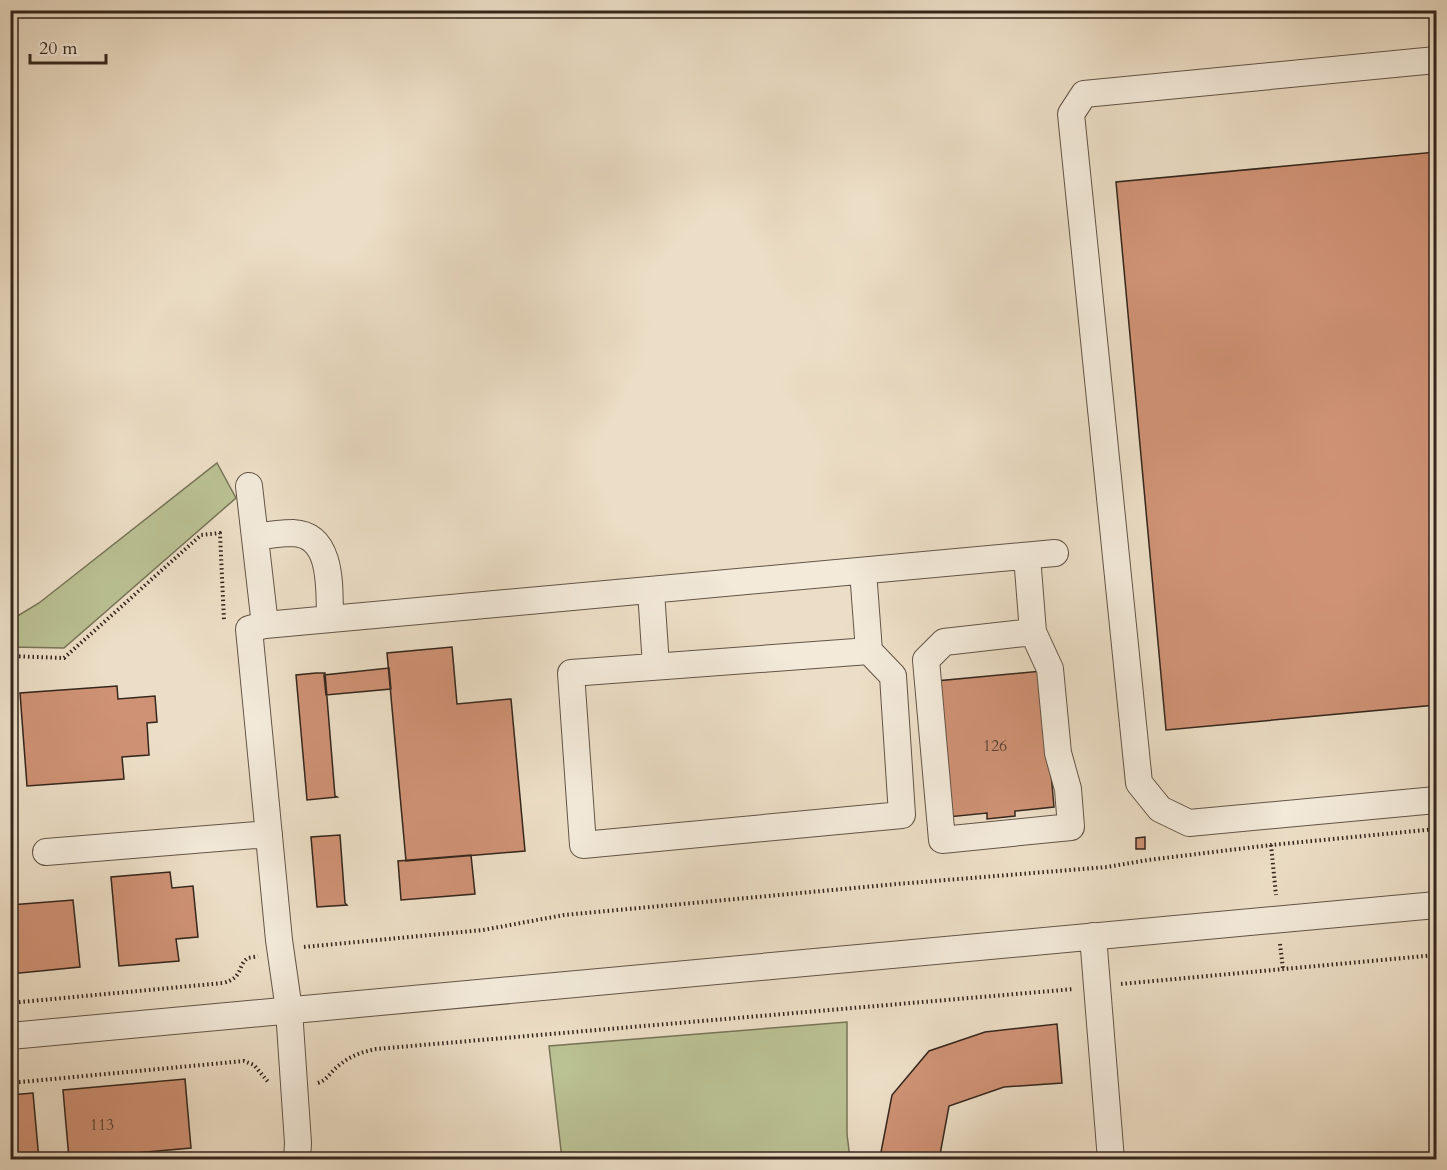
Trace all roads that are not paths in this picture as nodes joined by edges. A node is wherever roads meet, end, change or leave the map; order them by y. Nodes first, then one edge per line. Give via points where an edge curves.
1 (1437, 60) edge
2 (249, 486) dead end
3 (255, 537) junction
4 (1055, 553) dead end
5 (1027, 556) junction
6 (863, 571) junction
7 (651, 591) junction
8 (330, 619) junction
9 (266, 625) junction
10 (1033, 632) junction
11 (869, 651) junction
12 (656, 666) junction
13 (1437, 800) edge
14 (268, 834) junction
15 (46, 852) dead end
16 (1437, 905) edge
17 (1093, 936) junction
18 (289, 1010) junction
19 (10, 1036) edge
20 (297, 1160) edge
21 (1111, 1160) edge

1 - 13 street via 1084,94 1071,114 1139,783 1160,809 1189,823
2 - 3 street
3 - 8 street via 294,533 316,542 327,562
3 - 9 street
4 - 5 street
5 - 6 street
5 - 10 street
6 - 7 street
6 - 11 street
7 - 8 street
7 - 12 street
8 - 9 street
9 - 14 street via 249,629
10 - 10 street via 1050,669 1058,753 1068,789 1071,827 942,840 926,660 944,642
11 - 12 street
11 - 12 street via 893,676 902,815 583,845 571,673
14 - 15 street
14 - 18 street
16 - 17 street
17 - 18 street
17 - 21 street
18 - 19 street
18 - 20 street

